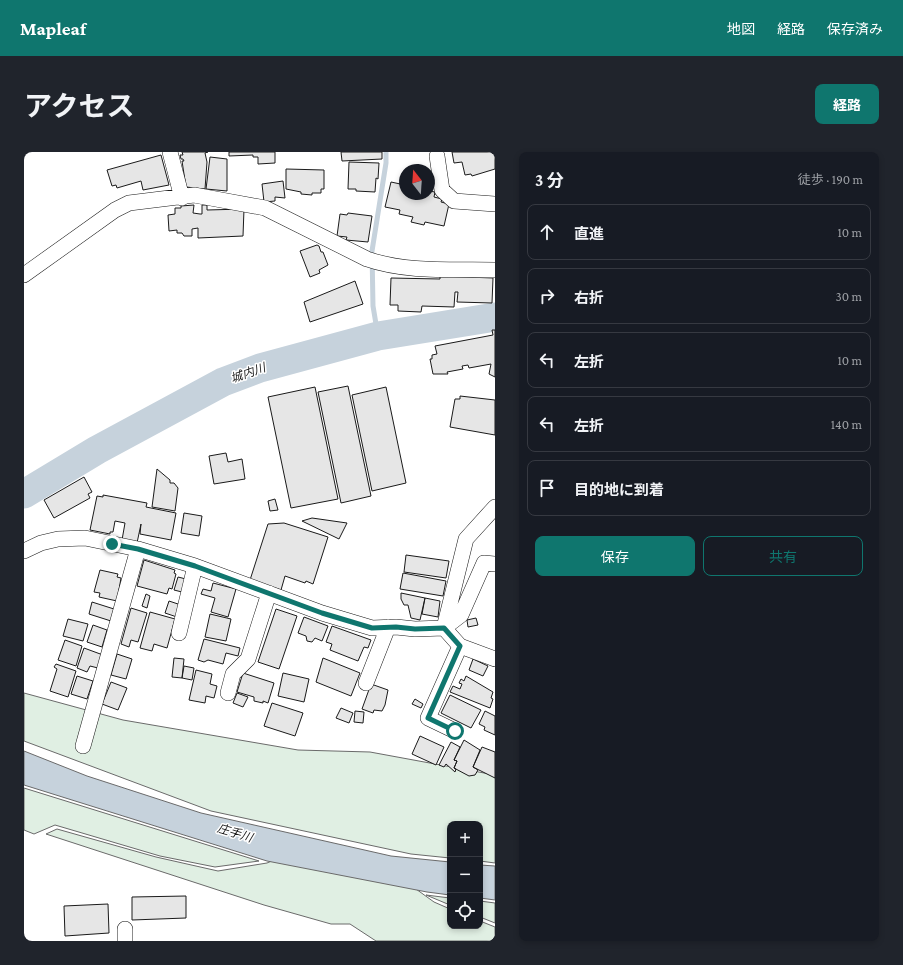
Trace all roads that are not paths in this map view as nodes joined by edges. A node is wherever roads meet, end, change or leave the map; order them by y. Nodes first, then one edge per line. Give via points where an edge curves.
1 (170, 152) edge
2 (437, 156) dead end
3 (182, 198) junction
4 (495, 204) edge
5 (495, 270) edge
6 (24, 275) edge
7 (495, 507) edge
8 (138, 549) junction
9 (24, 551) edge
10 (495, 564) edge
11 (195, 566) junction
12 (269, 593) junction
13 (388, 627) junction
14 (444, 628) junction
15 (179, 633) dead end
16 (460, 646) junction
17 (495, 659) edge
18 (366, 683) dead end
19 (228, 693) dead end
20 (455, 731) dead end
21 (82, 746) dead end

1 - 3 street
2 - 4 street via 442,190 454,201
3 - 5 street via 194,195 265,208 373,261 411,268
3 - 6 street via 129,203 115,210
7 - 14 street via 466,539
8 - 9 street via 85,538 46,542
8 - 11 street
8 - 21 street
10 - 14 street via 484,562 461,615
11 - 12 street
11 - 15 street
12 - 13 street via 372,628
12 - 19 street via 248,658 233,674
13 - 14 street
13 - 18 street
14 - 16 street
16 - 17 street
16 - 20 street via 428,718

